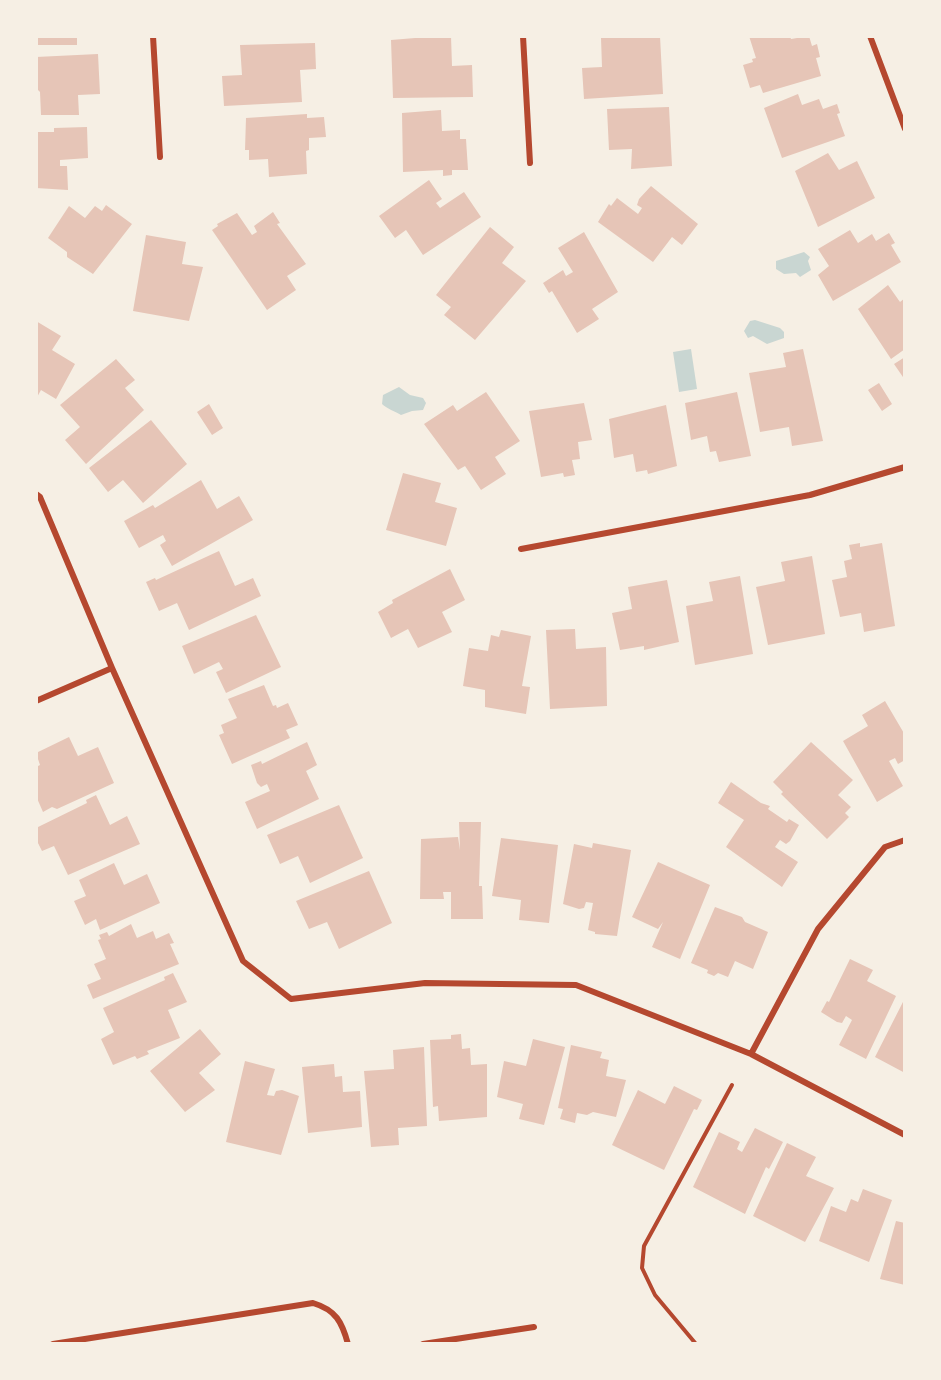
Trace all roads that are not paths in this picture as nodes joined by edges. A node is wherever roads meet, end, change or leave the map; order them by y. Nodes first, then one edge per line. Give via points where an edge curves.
1 (153, 36) edge
2 (523, 36) edge
3 (870, 36) edge
4 (905, 129) edge
5 (160, 157) dead end
6 (530, 163) dead end
7 (905, 467) edge
8 (36, 494) edge
9 (521, 549) dead end
10 (112, 668) junction
11 (36, 702) edge
12 (905, 840) edge
13 (751, 1054) junction
14 (905, 1135) edge
15 (534, 1327) dead end
16 (53, 1344) edge
17 (348, 1344) edge
18 (423, 1344) edge

1 - 5 street
2 - 6 street
3 - 4 street
7 - 9 street via 810,495
8 - 10 street
10 - 11 street
10 - 13 street via 243,961 291,999 425,983 576,985
12 - 13 street via 885,847 818,929
13 - 14 street
15 - 18 street
16 - 17 street via 313,1303 328,1307 338,1317

